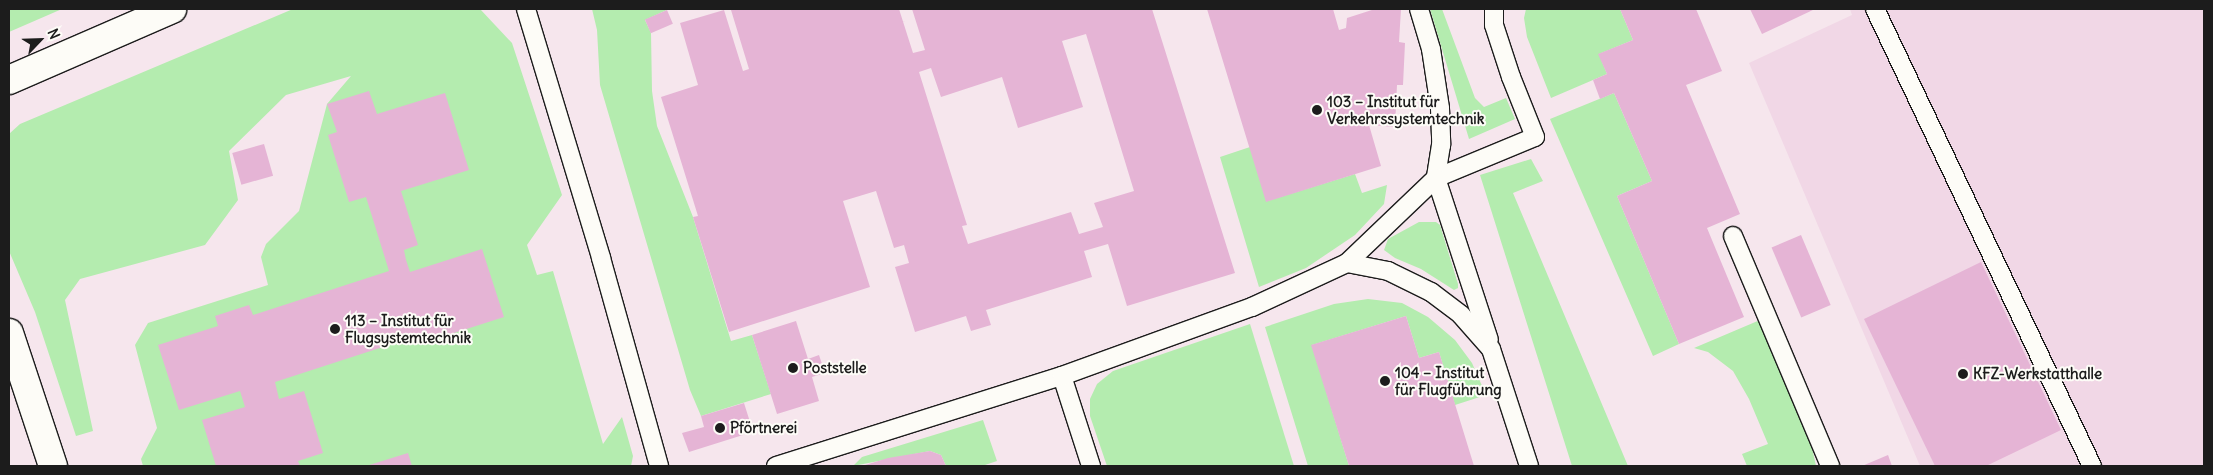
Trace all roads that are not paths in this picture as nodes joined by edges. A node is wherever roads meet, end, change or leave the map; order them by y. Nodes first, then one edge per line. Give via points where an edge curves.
1 (172, 9) edge
2 (526, 9) edge
3 (1419, 9) edge
4 (1494, 9) edge
5 (1876, 9) edge
6 (9, 80) edge
7 (1436, 178) junction
8 (1733, 236) dead end
9 (1347, 263) junction
10 (9, 333) edge
11 (1491, 349) junction
12 (1062, 376) junction
13 (53, 466) edge
14 (659, 466) edge
15 (776, 466) edge
16 (1091, 466) edge
17 (1528, 466) edge
18 (1830, 466) edge
19 (2091, 466) edge

1 - 6 main road
2 - 14 lane
3 - 7 lane via 1431,49 1440,108 1441,145
4 - 7 lane via 1499,43 1535,138
5 - 19 lane
7 - 9 lane
7 - 11 lane
8 - 18 lane
9 - 11 lane via 1388,271 1431,292 1462,315
9 - 12 lane via 1252,307
10 - 13 main road
11 - 17 lane
12 - 15 lane
12 - 16 lane

